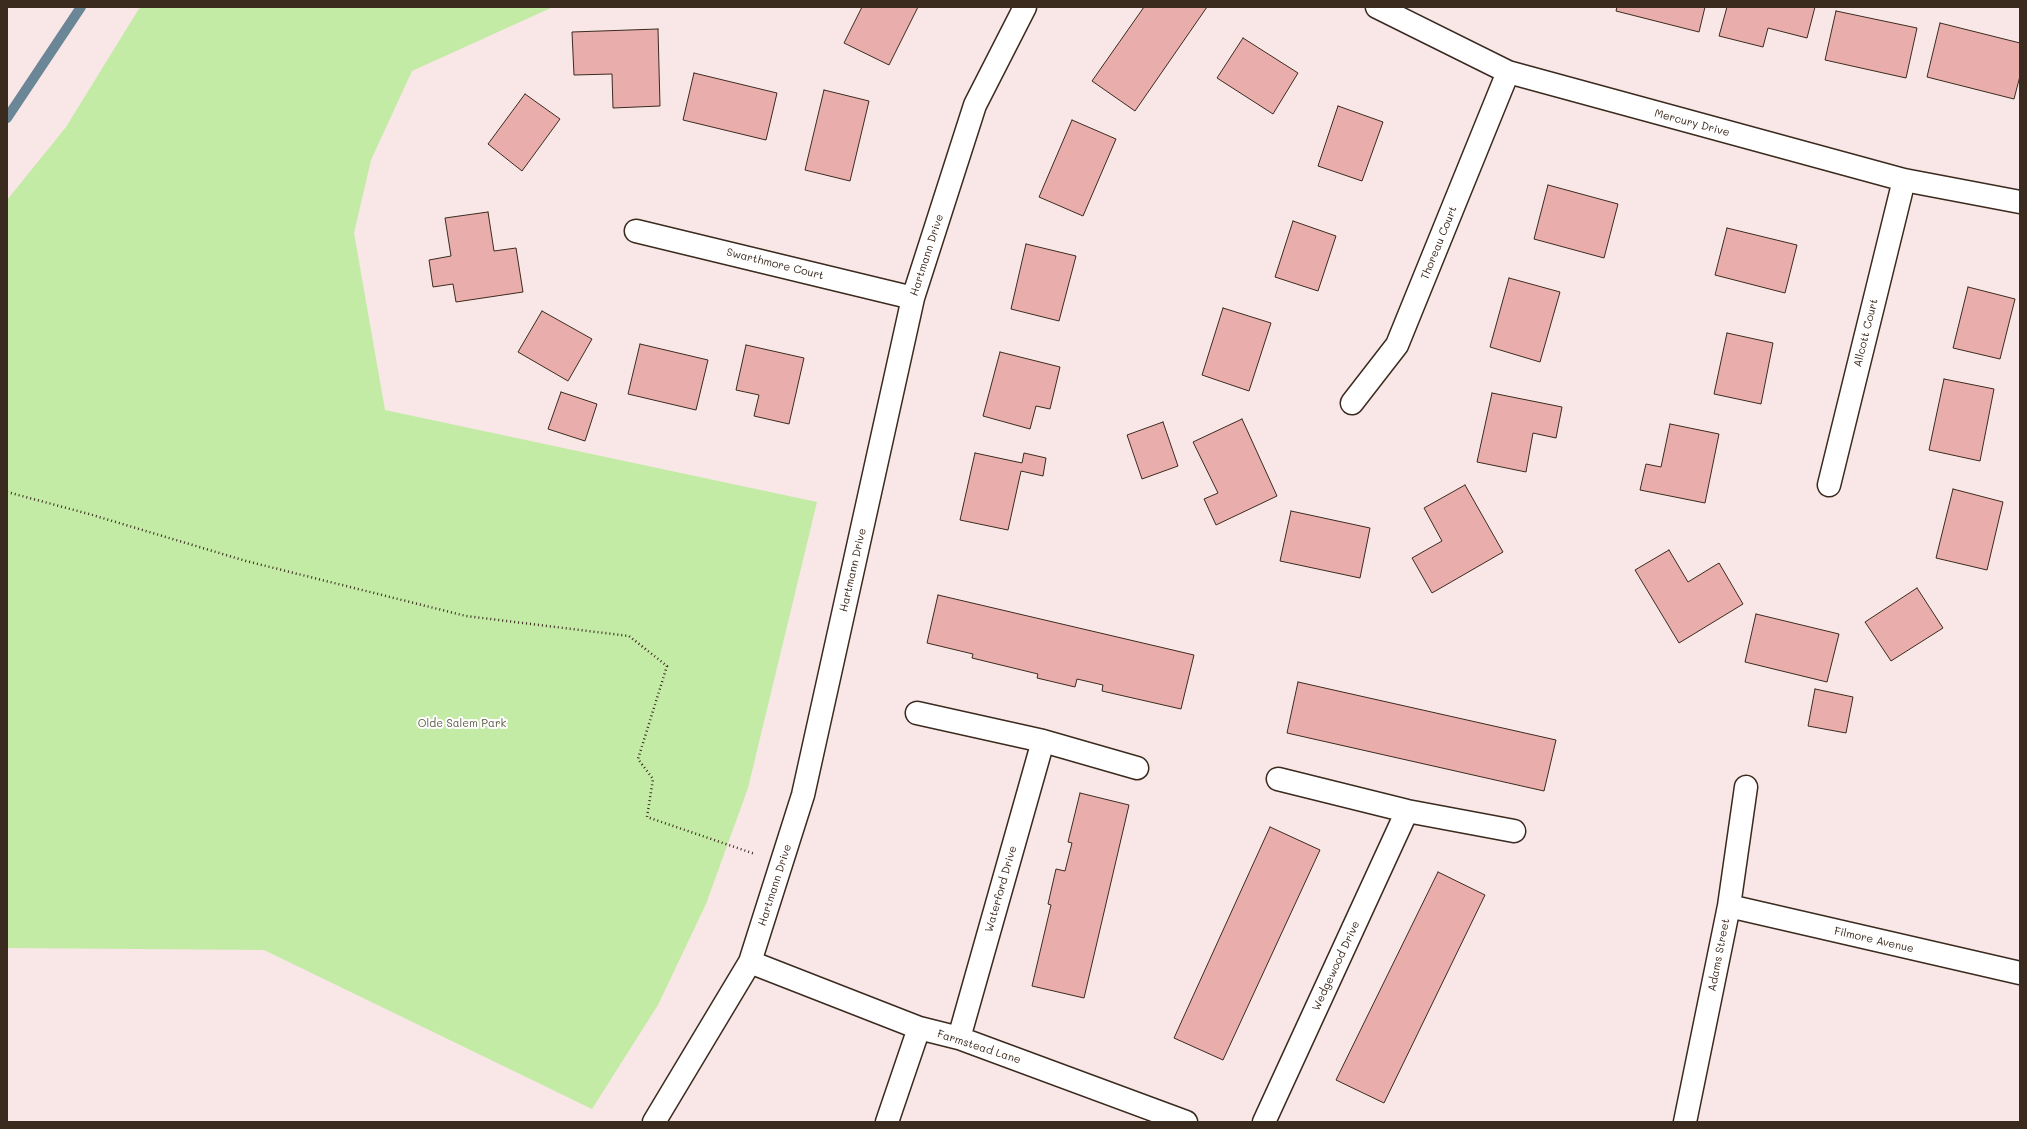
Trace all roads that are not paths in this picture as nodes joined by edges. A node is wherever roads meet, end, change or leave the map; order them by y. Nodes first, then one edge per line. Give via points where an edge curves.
1 (1025, 7) edge
2 (1377, 7) edge
3 (1508, 72) junction
4 (1904, 180) junction
5 (2020, 202) edge
6 (636, 230) dead end
7 (913, 298) junction
8 (1352, 403) dead end
9 (1829, 485) dead end
10 (917, 713) dead end
11 (1043, 741) junction
12 (1137, 768) dead end
13 (1278, 779) dead end
14 (1746, 787) dead end
15 (1407, 811) junction
16 (1514, 831) dead end
17 (1729, 906) junction
18 (750, 962) junction
19 (2020, 973) edge
20 (919, 1028) junction
21 (959, 1038) junction
22 (654, 1122) edge
23 (887, 1122) edge
24 (1186, 1122) edge
25 (1264, 1122) edge
26 (1685, 1122) edge

1 - 7 street, Hartmann Drive via 975,105
2 - 3 street, Mercury Drive
3 - 4 street, Mercury Drive
3 - 8 street, Thoreau Court via 1397,345
4 - 5 street, Mercury Drive
4 - 9 street, Allcott Court
6 - 7 street, Swarthmore Court
7 - 18 street, Hartmann Drive via 803,796
10 - 11 street
11 - 12 street
11 - 21 street, Waterford Drive
13 - 15 street
14 - 17 street, Adams Street
15 - 16 street
15 - 25 street, Wedgewood Drive
17 - 19 street, Filmore Avenue
17 - 26 street, Adams Street
18 - 20 street, Farmstead Lane
18 - 22 street, Hartmann Drive
20 - 21 street, Farmstead Lane
20 - 23 street
21 - 24 street, Farmstead Lane

